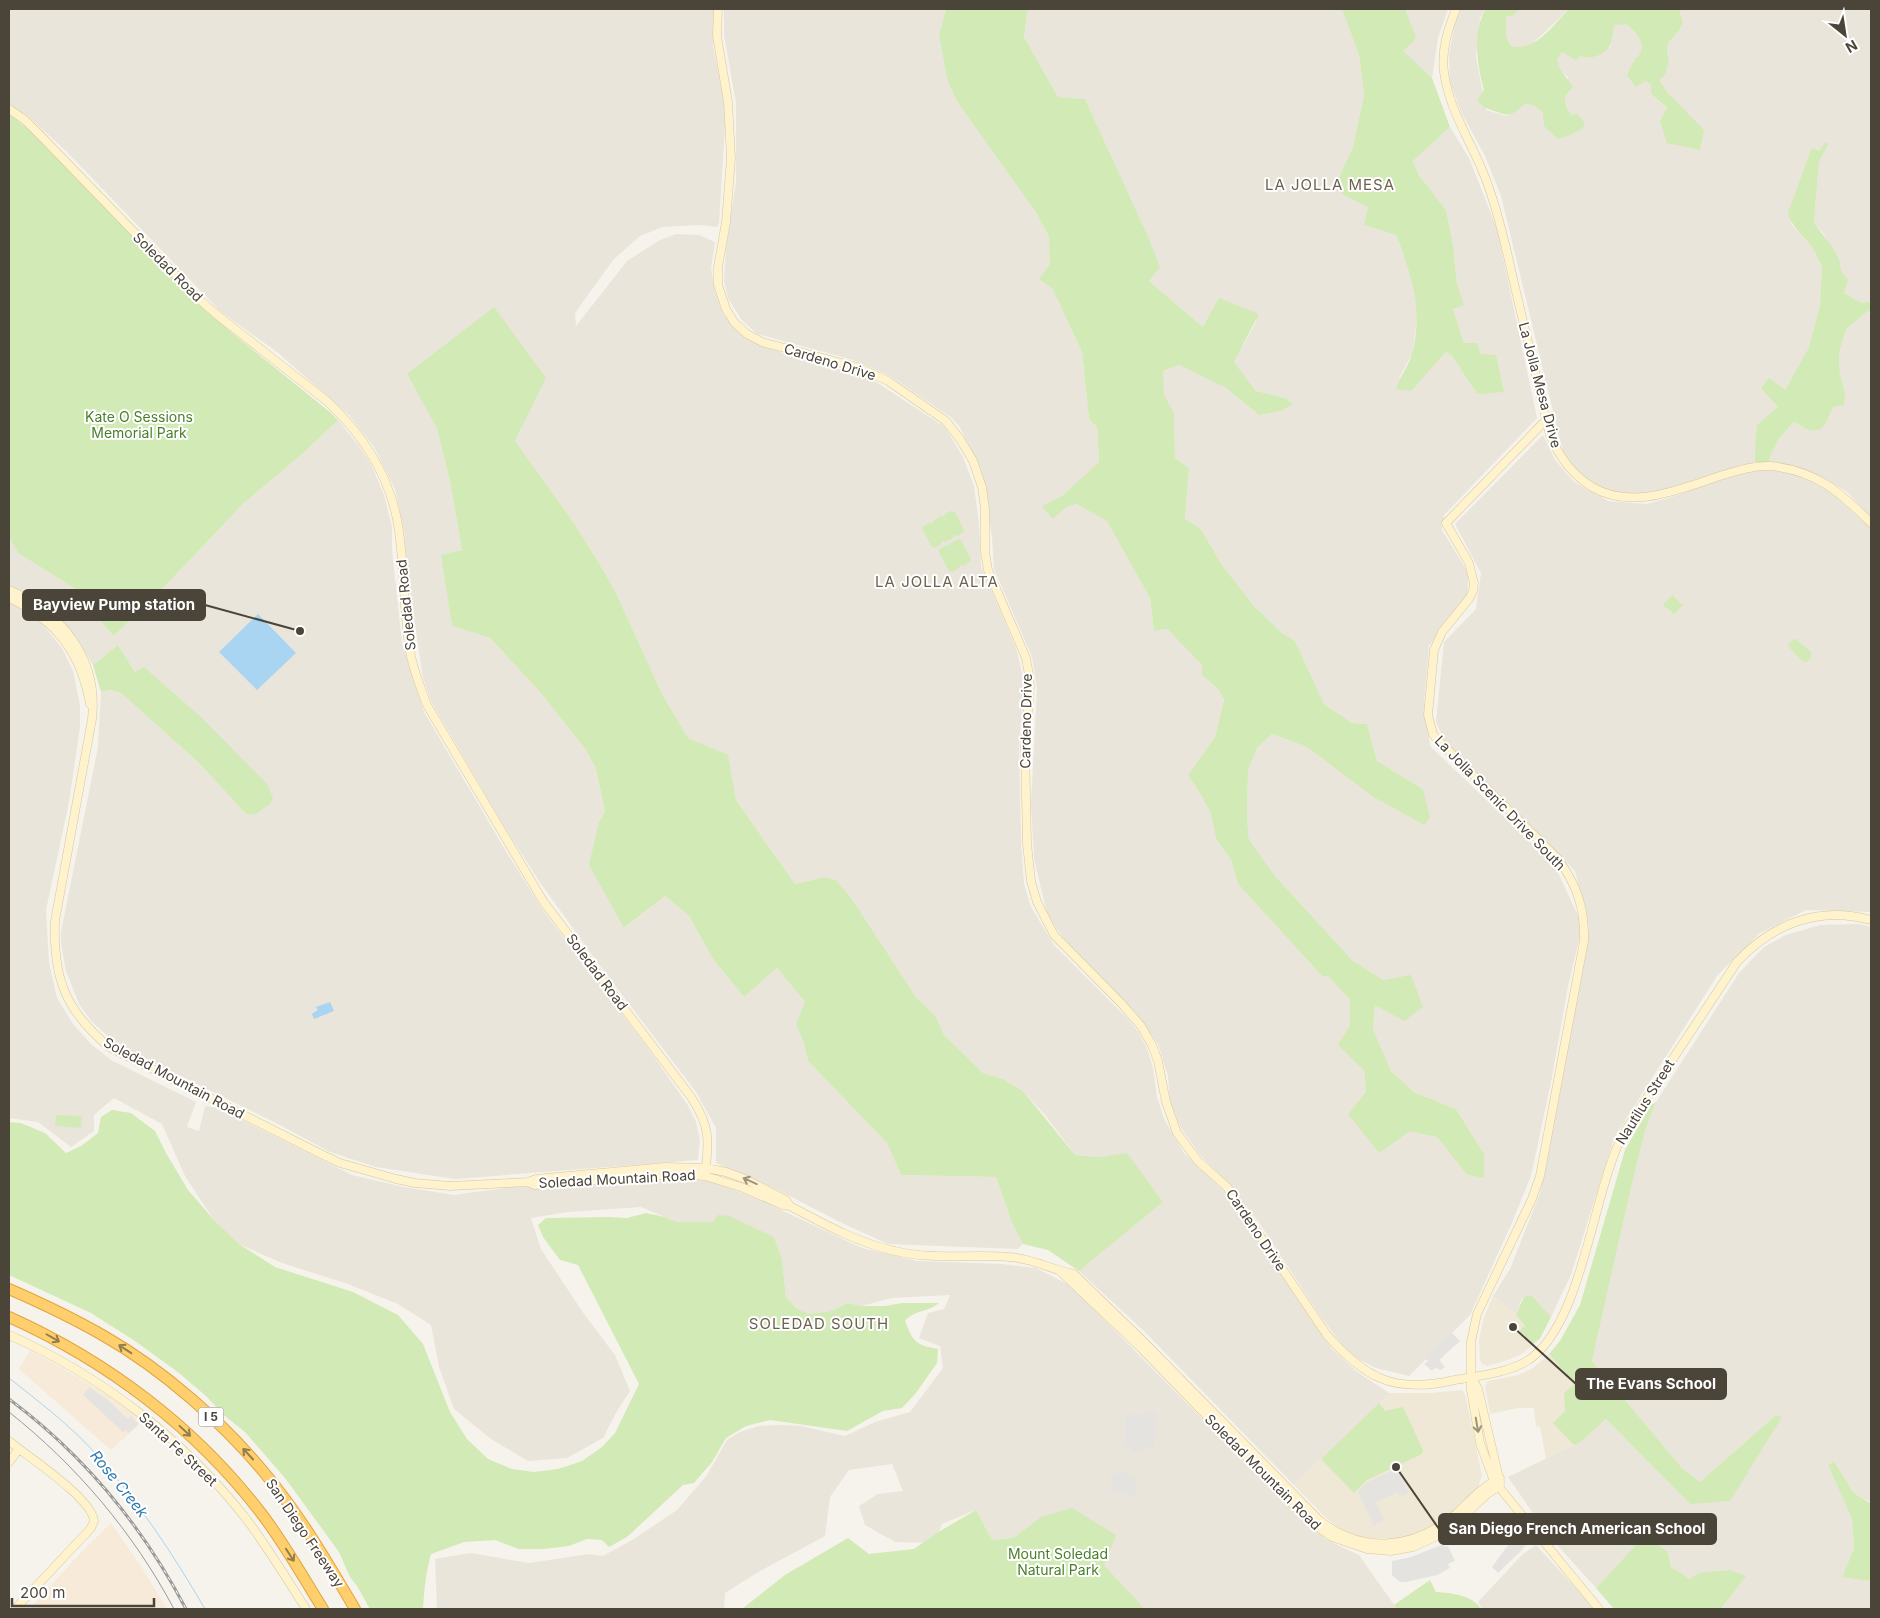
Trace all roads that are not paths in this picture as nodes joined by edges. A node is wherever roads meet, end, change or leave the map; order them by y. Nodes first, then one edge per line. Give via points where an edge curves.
1 (718, 9) edge
2 (1456, 9) edge
3 (9, 109) edge
4 (1546, 419) junction
5 (1871, 522) edge
6 (9, 590) edge
7 (9, 598) edge
8 (92, 719) junction
9 (1871, 920) edge
10 (706, 1172) junction
11 (9, 1288) edge
12 (9, 1317) edge
13 (9, 1335) edge
14 (1471, 1376) junction
15 (9, 1441) edge
16 (19, 1449) junction
17 (9, 1462) edge
18 (1498, 1482) junction
19 (15, 1609) edge
20 (306, 1609) edge
21 (323, 1609) edge
22 (355, 1609) edge
23 (1599, 1609) edge

1 - 14 street, Cardeno Drive via 717,36 728,102 731,158 726,222 718,267 720,295 734,322 762,342 857,367 878,375 903,391 946,421 973,461 982,487 988,570 1026,658 1029,676 1025,747 1028,844 1032,887 1043,917 1054,935 1141,1026 1158,1061 1166,1102 1177,1133 1198,1161 1227,1186 1327,1336 1371,1374 1393,1383 1428,1386
2 - 4 street, La Jolla Mesa Drive via 1449,26 1444,56 1446,89 1489,187
3 - 10 street, Soledad Road via 38,133 216,314 328,402 368,449 390,495 398,525 410,650 428,705 543,901 701,1111 708,1138
4 - 5 street, La Jolla Mesa Drive via 1557,453 1581,480 1600,491 1628,498 1652,496 1738,470 1769,466 1796,470 1818,478 1848,499
4 - 14 street, La Jolla Scenic Drive South via 1446,523 1469,563 1474,583 1469,599 1442,632 1434,650 1428,715 1437,739 1558,859 1577,892 1585,923 1540,1176 1477,1314 1471,1342
6 - 8 street, Soledad Mountain Road via 48,613 80,651 87,664 94,695
7 - 8 street via 48,622 68,647 85,682
8 - 10 street, Soledad Mountain Road via 53,939 58,972 69,1002 88,1028 109,1047 340,1163 415,1183 450,1186 528,1182 678,1167
9 - 14 street, Nautilus Street via 1828,915 1798,920 1758,942 1737,962 1627,1128 1614,1155 1573,1292 1557,1328 1538,1353 1526,1362
10 - 18 street, Soledad Mountain Road via 726,1172 745,1179 862,1242 896,1252 1009,1257 1048,1265 1061,1272 1140,1347 1295,1507 1332,1537 1372,1550 1413,1547 1440,1535
22 -> 11 highway, San Diego Freeway / I 5 via 287,1501 219,1425 161,1374 105,1336
12 -> 21 highway, San Diego Freeway / I 5 via 91,1360 142,1395 198,1443 257,1508
13 - 20 street, Santa Fe Street via 70,1365 110,1391 140,1412 188,1454 247,1521
14 - 18 street, La Jolla Scenic Drive South via 1478,1389
15 - 16 street
16 - 17 street
16 - 19 street via 76,1494 94,1516 94,1524
18 - 23 street, La Jolla Scenic Drive South

